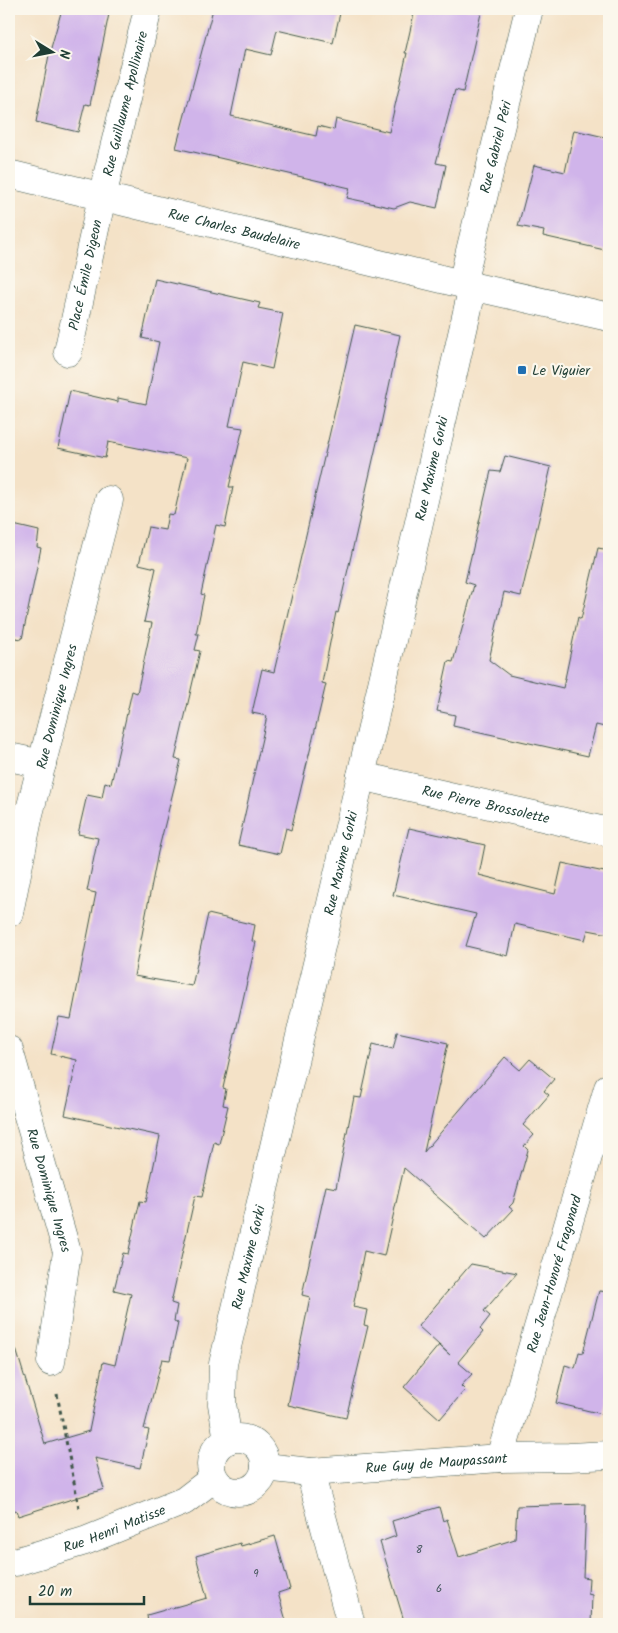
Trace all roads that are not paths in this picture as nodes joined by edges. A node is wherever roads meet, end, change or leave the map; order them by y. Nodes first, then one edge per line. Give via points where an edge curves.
1 (148, 9) edge
2 (530, 9) edge
3 (9, 174) edge
4 (102, 197) junction
5 (468, 285) junction
6 (609, 317) edge
7 (68, 352) dead end
8 (109, 500) dead end
9 (9, 757) edge
10 (42, 764) junction
11 (361, 776) junction
12 (29, 814) junction
13 (609, 832) edge
14 (9, 834) edge
15 (9, 913) edge
16 (9, 1050) edge
17 (608, 1088) edge
18 (51, 1362) road end
19 (228, 1440) junction
20 (609, 1454) edge
21 (500, 1458) junction
22 (265, 1467) junction
23 (310, 1472) junction
24 (214, 1478) junction
25 (9, 1563) edge
26 (351, 1624) edge

1 - 4 street, Rue Guillaume Apollinaire
2 - 5 street, Rue Gabriel Péri
3 - 4 street, Rue Charles Baudelaire
4 - 5 street, Rue Charles Baudelaire
4 - 7 street, Place Émile Digeon
5 - 6 street, Rue Charles Baudelaire
5 - 11 street, Rue Maxime Gorki
8 - 10 street, Rue Dominique Ingres
9 - 10 street
10 - 12 street, Rue Dominique Ingres
11 - 13 street, Rue Pierre Brossolette
11 - 19 street, Rue Maxime Gorki via 223,1364 222,1404
12 - 14 street
12 - 15 street, Rue Dominique Ingres
16 - 18 street, Rue Dominique Ingres via 67,1252
17 - 21 street, Rue Jean-Honoré Fragonard
19 - 22 street via 246,1439 254,1444 264,1458
19 - 24 street via 220,1444 211,1460
20 - 21 street, Rue Guy de Maupassant via 569,1458
21 - 23 street, Rue Guy de Maupassant
22 - 23 street, Rue Guy de Maupassant
22 - 24 street via 258,1483 244,1492 227,1490
23 - 26 street
24 - 25 street, Rue Henri Matisse via 184,1501 85,1541

